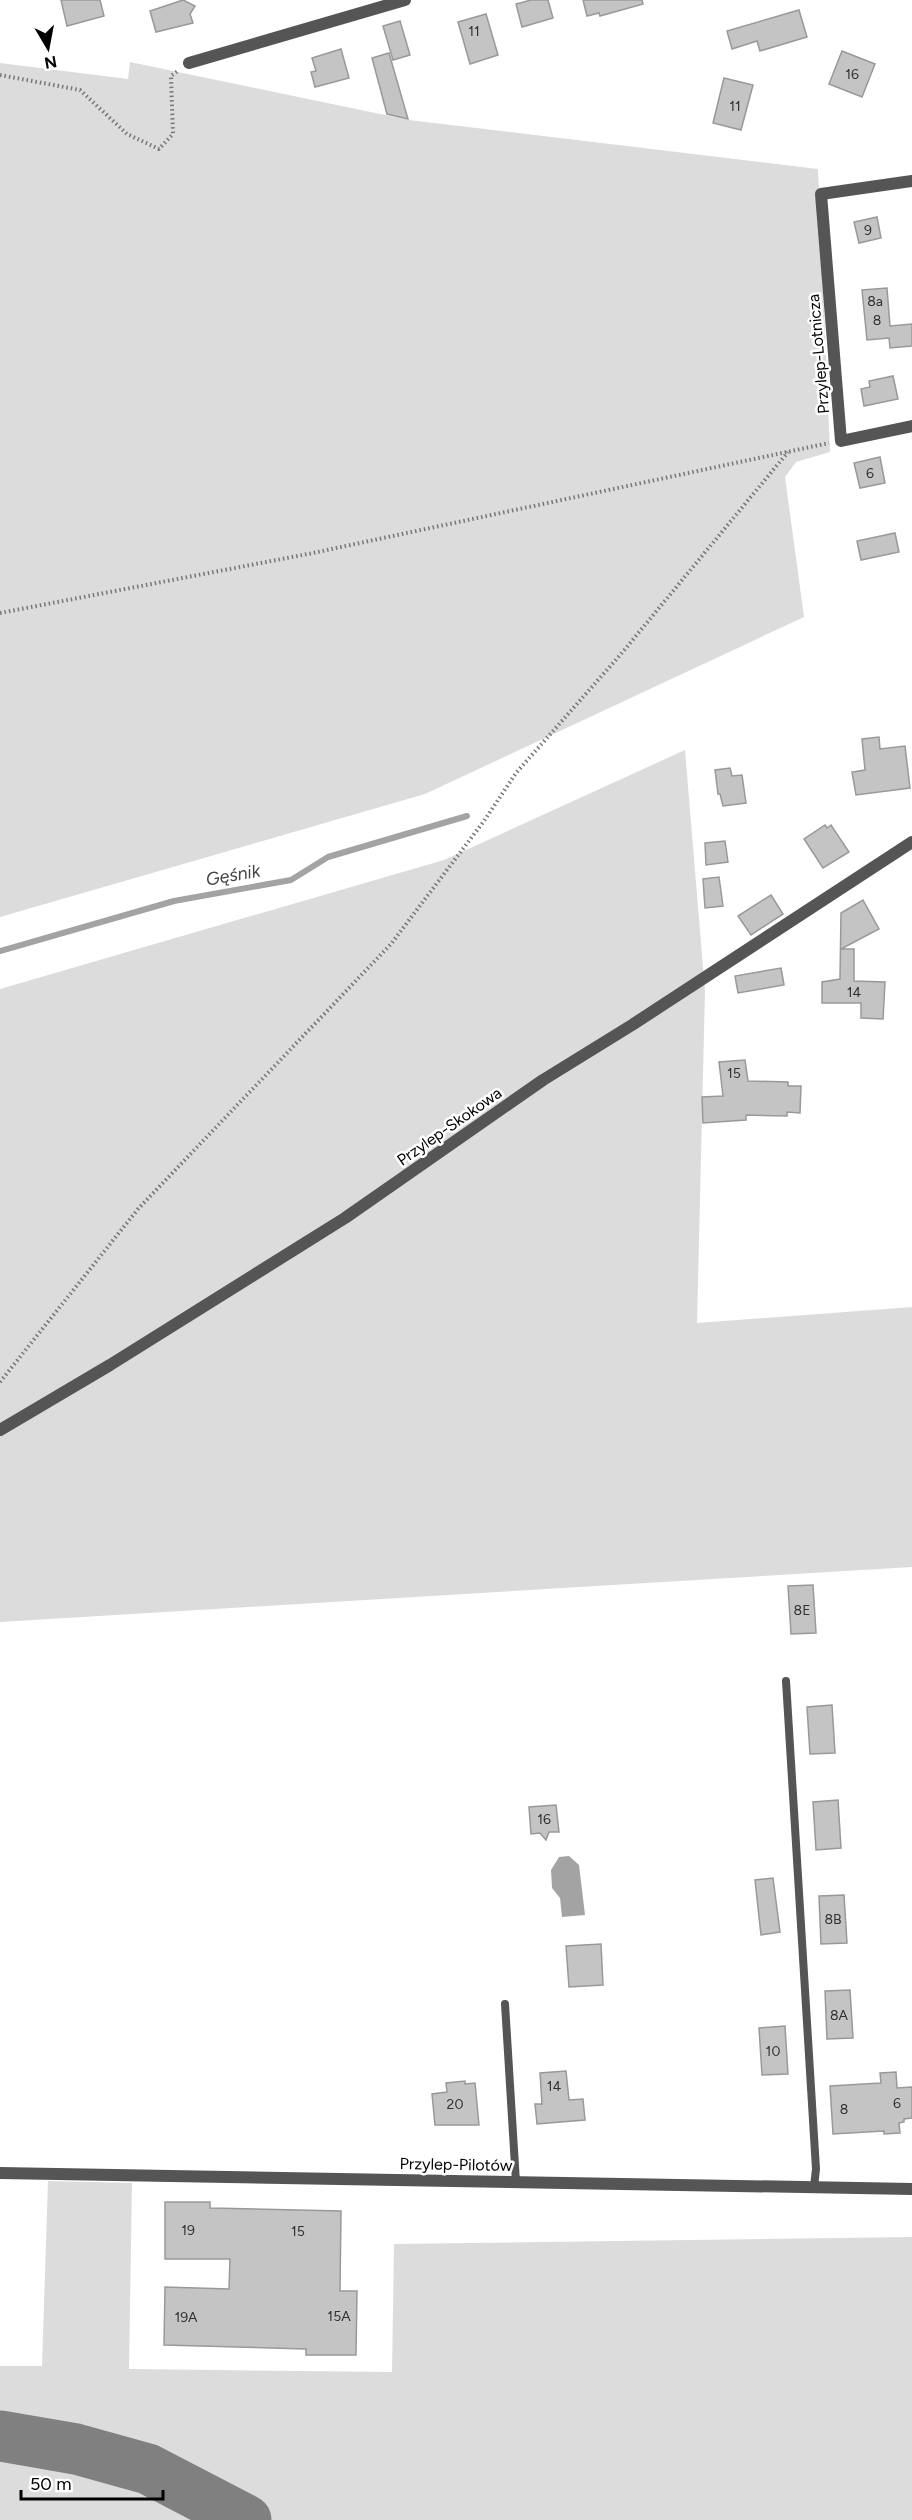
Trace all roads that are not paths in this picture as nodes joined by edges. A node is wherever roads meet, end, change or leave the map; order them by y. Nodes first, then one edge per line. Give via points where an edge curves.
1 (405, 0) edge
2 (189, 63) road end
3 (912, 181) edge
4 (912, 426) edge
5 (912, 842) edge
6 (0, 1430) edge
7 (786, 1681) dead end
8 (505, 2004) dead end
9 (0, 2174) edge
10 (516, 2182) junction
11 (814, 2187) junction
12 (912, 2189) edge

1 - 2 street
3 - 4 street, Przylep-Lotnicza via 821,194 841,441
5 - 6 street, Przylep-Skokowa via 543,1080 345,1218
7 - 11 lane
8 - 10 lane
9 - 10 street, Przylep-Pilotów
10 - 11 street, Przylep-Pilotów
11 - 12 street, Przylep-Pilotów

